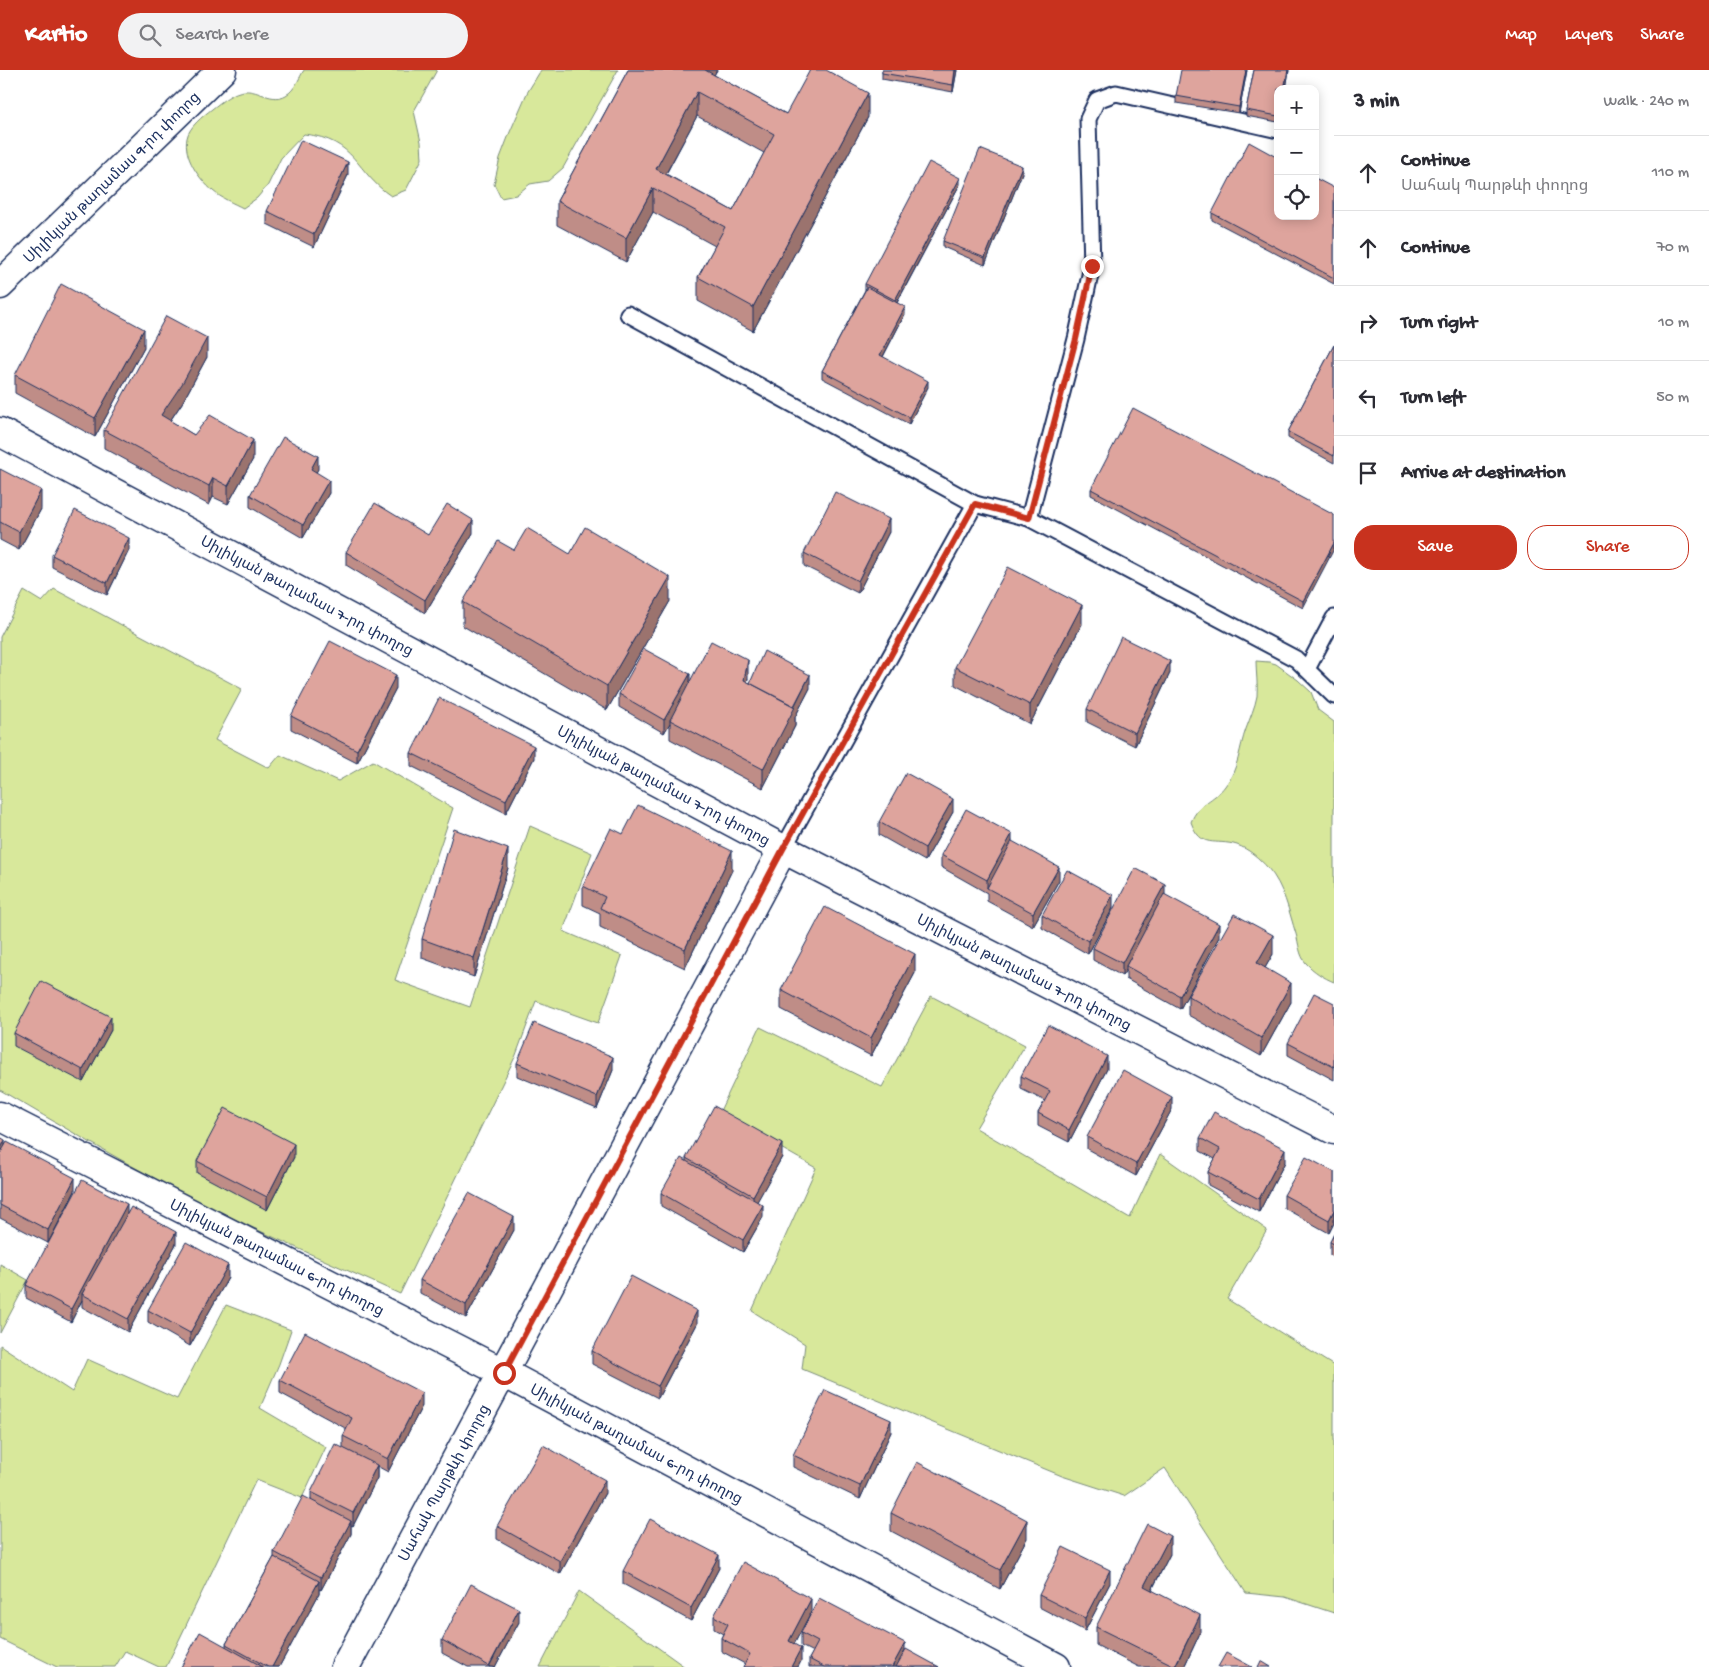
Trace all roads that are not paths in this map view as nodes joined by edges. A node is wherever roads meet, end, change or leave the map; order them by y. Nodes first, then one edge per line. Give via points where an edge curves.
1 (222, 70) edge
2 (1274, 129) edge
3 (0, 285) edge
4 (628, 314) dead end
5 (0, 432) edge
6 (975, 504) junction
7 (1029, 518) junction
8 (1334, 618) edge
9 (1306, 670) junction
10 (1334, 696) edge
11 (783, 849) junction
12 (0, 1116) edge
13 (1334, 1130) edge
14 (504, 1373) junction
15 (345, 1667) edge
16 (1056, 1667) edge

1 - 3 street, Սիլիկյան թաղամաս 9-րդ փողոց
2 - 7 lane via 1116,93 1097,100 1088,119 1092,266
4 - 6 lane
5 - 11 street, Սիլիկյան թաղամաս 7-րդ փողոց
6 - 7 lane
6 - 11 lane
7 - 9 lane via 1296,659
8 - 9 lane
9 - 10 lane
11 - 13 street, Սիլիկյան թաղամաս 7-րդ փողոց
11 - 14 street, Սահակ Պարթևի փողոց
12 - 14 street, Սիլիկյան թաղամաս 6-րդ փողոց
14 - 15 street, Սահակ Պարթևի փողոց
14 - 16 street, Սիլիկյան թաղամաս 6-րդ փողոց

